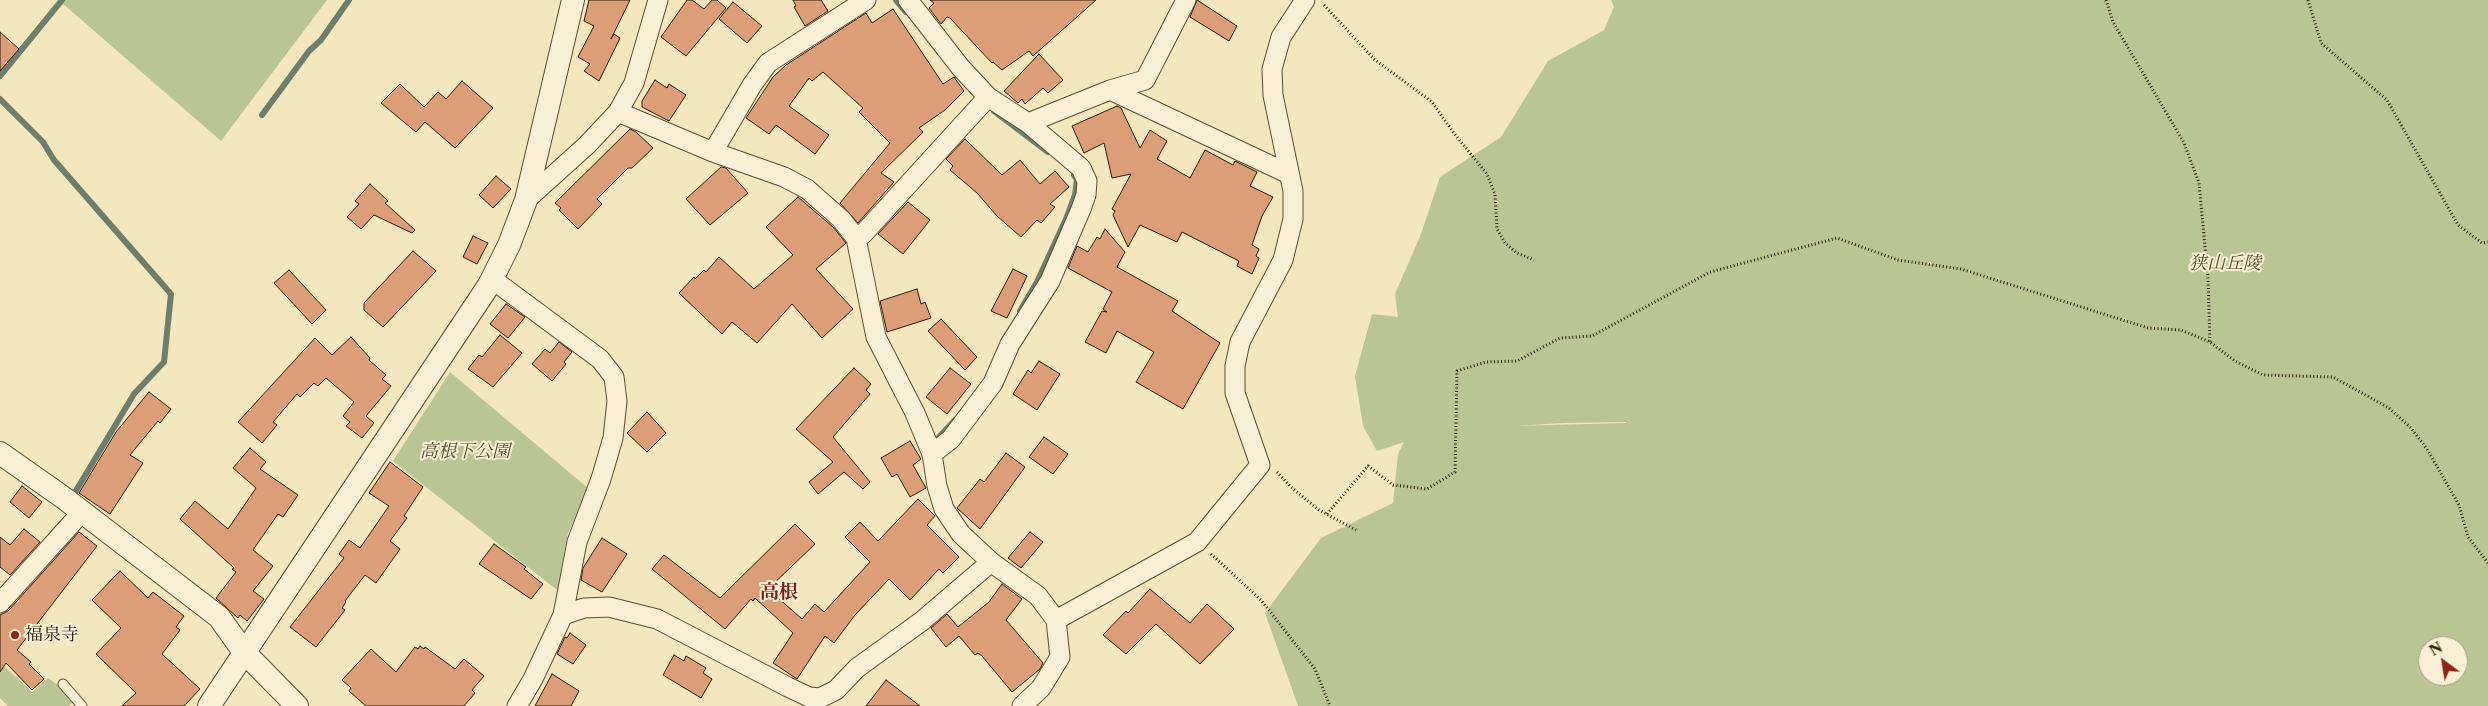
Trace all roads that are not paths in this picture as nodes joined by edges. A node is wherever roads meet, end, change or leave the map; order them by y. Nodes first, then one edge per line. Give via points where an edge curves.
1 (573, 0) edge
2 (658, 0) edge
3 (866, 0) edge
4 (908, 0) edge
5 (1186, 0) edge
6 (1305, 0) edge
7 (1110, 90) junction
8 (988, 96) junction
9 (618, 112) junction
10 (1028, 123) junction
11 (713, 152) junction
12 (1289, 174) junction
13 (526, 200) junction
14 (856, 238) junction
15 (492, 279) junction
16 (0, 453) edge
17 (932, 454) junction
18 (82, 512) junction
19 (991, 562) junction
20 (0, 603) edge
21 (563, 615) junction
22 (1056, 620) junction
23 (244, 652) junction
24 (63, 684) dead end
25 (822, 702) edge
26 (82, 706) edge
27 (209, 706) edge
28 (297, 706) edge
29 (517, 706) edge
30 (1022, 706) edge

1 - 13 street
2 - 9 street via 634,84
3 - 11 street via 768,64
4 - 8 street via 938,40
5 - 7 street via 1145,80
6 - 12 street via 1281,37 1272,70 1273,95
7 - 10 street
7 - 12 street
8 - 10 street
8 - 14 street
9 - 11 street
9 - 13 street
10 - 17 street via 1081,168 1087,181 1086,195 1050,281 1010,344 993,383 951,440
11 - 14 street via 784,177 808,190
12 - 22 street via 1295,204 1283,260 1240,342 1235,366 1235,393 1260,465 1197,542
13 - 15 street
14 - 17 street via 876,337
15 - 21 street via 600,359 614,376 617,401 613,438 602,479 576,542
15 - 23 street
16 - 18 street
17 - 19 street via 944,509 961,534
18 - 20 street
18 - 23 street via 219,617
19 - 22 street via 1038,596
19 - 25 street via 922,620 857,668
21 - 25 street via 584,608 609,607 657,619
21 - 29 street
22 - 30 street via 1060,657 1041,688
23 - 27 street
23 - 28 street
24 - 26 lane

